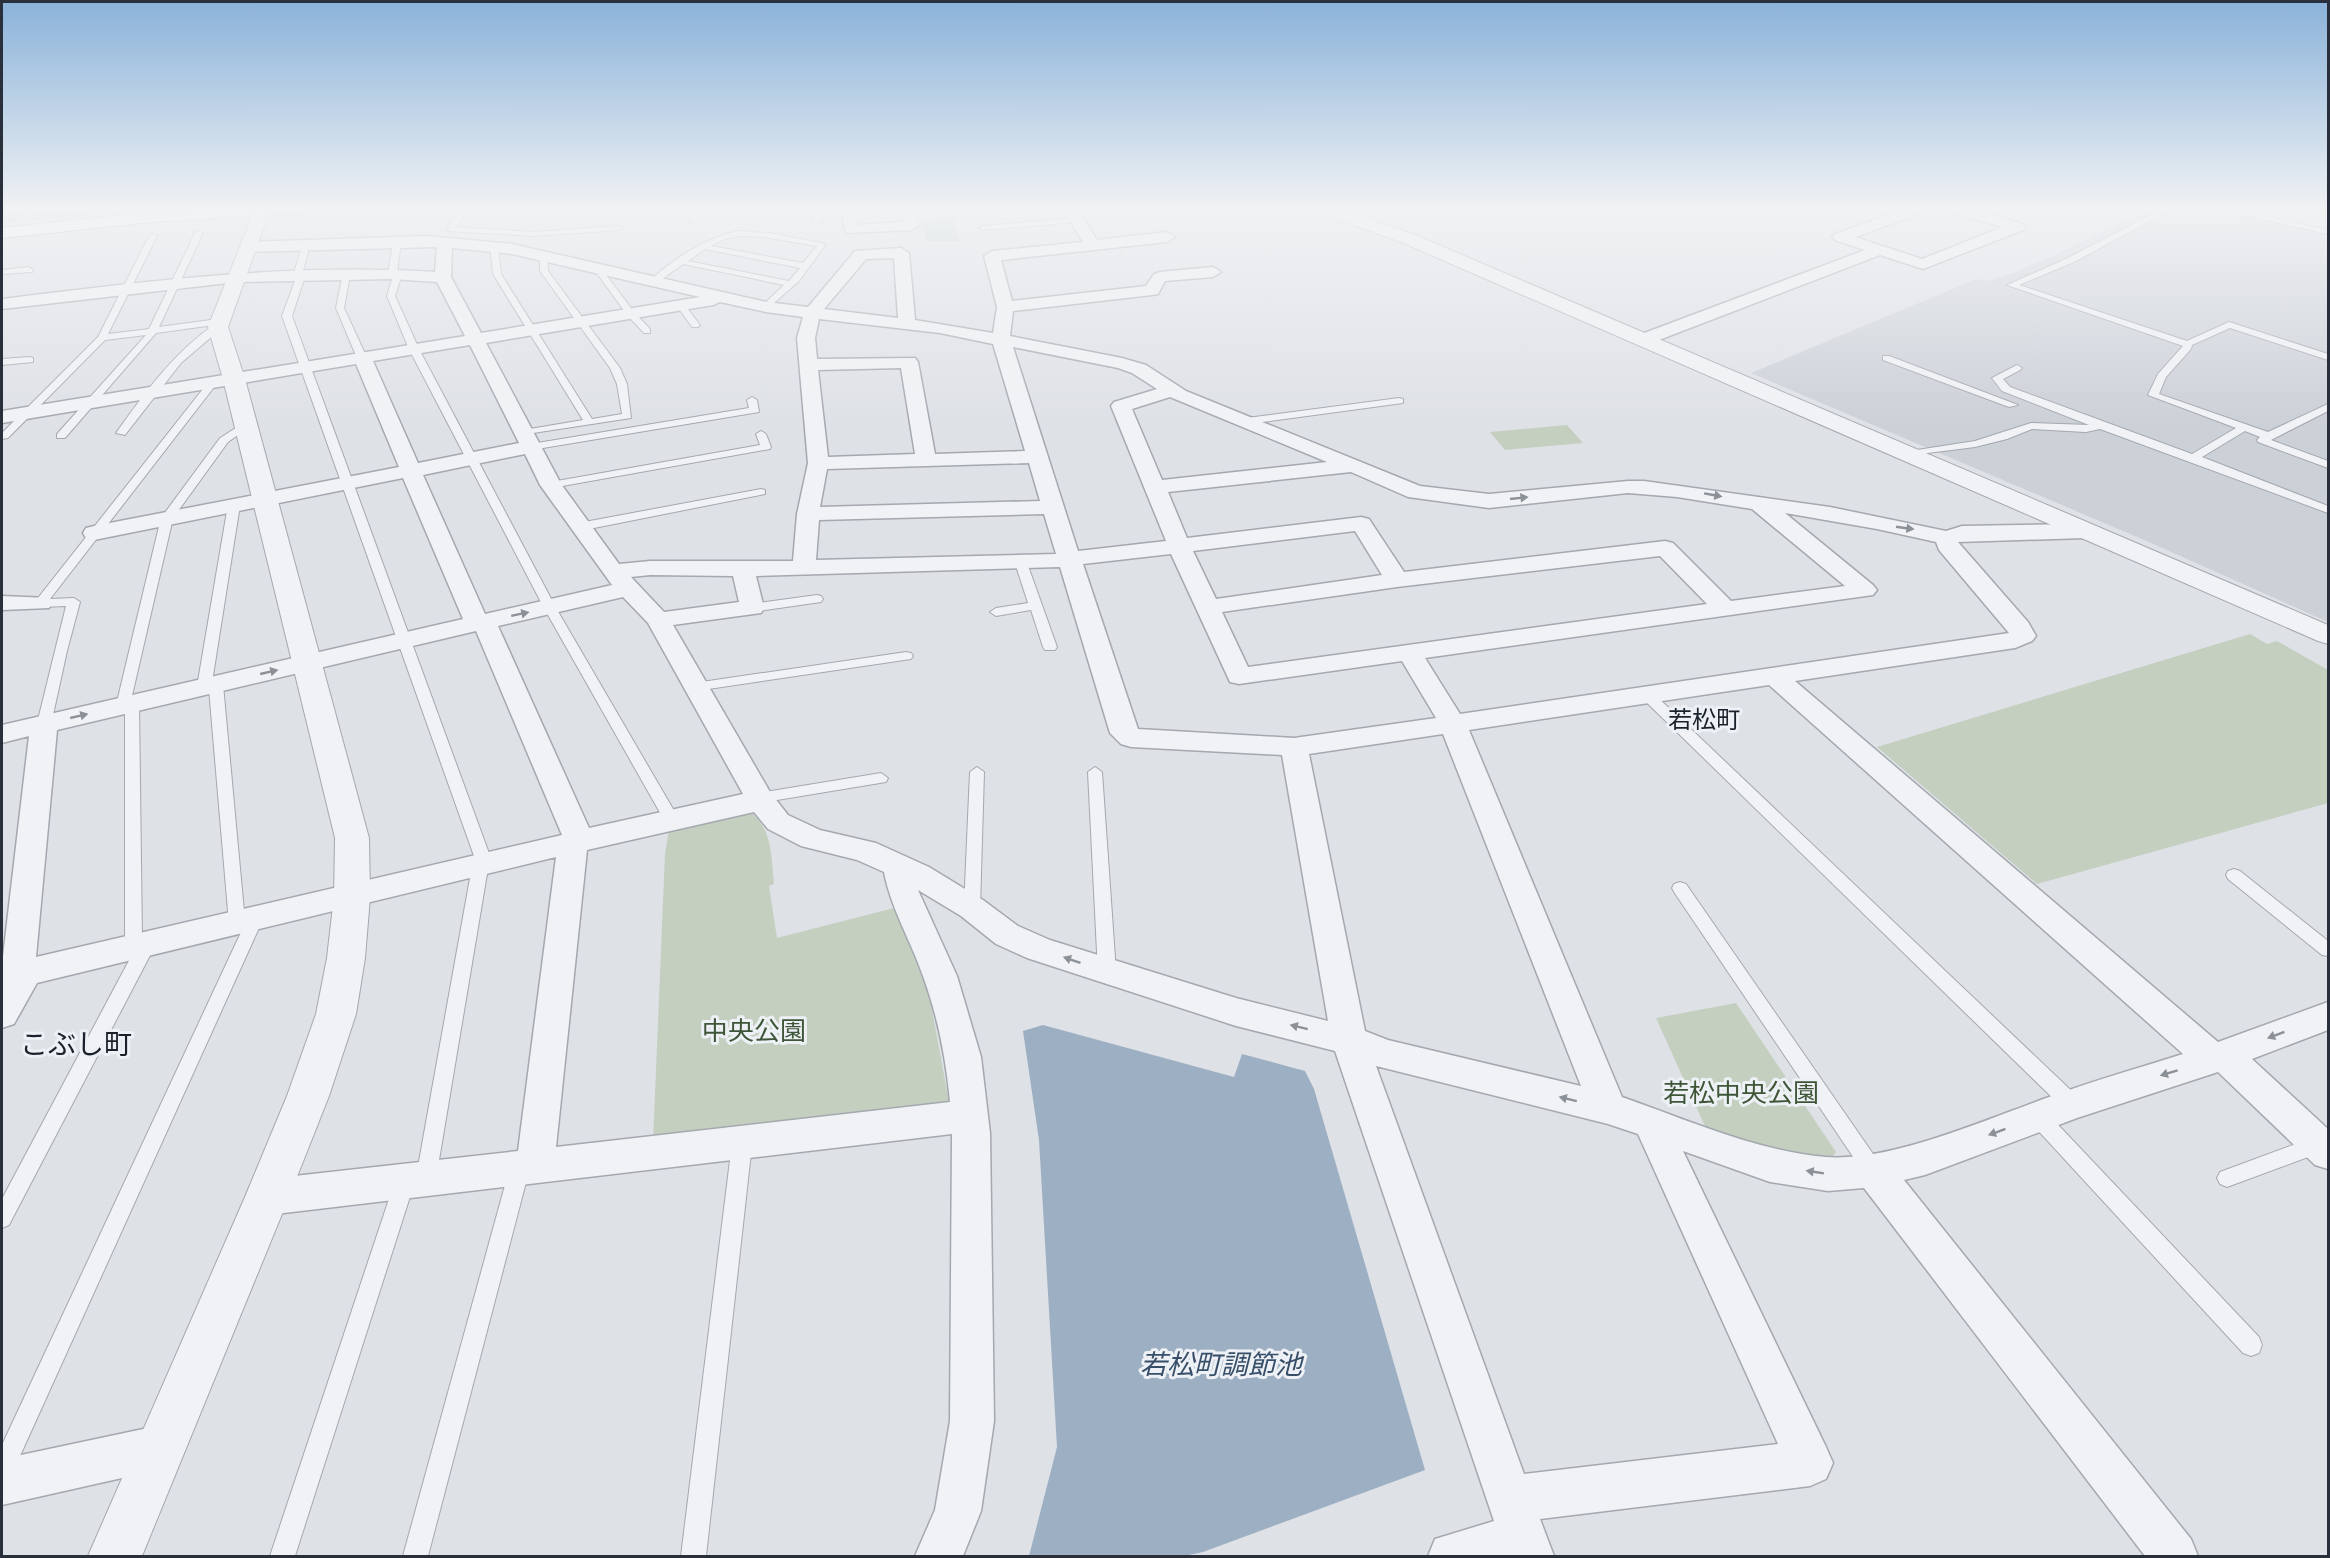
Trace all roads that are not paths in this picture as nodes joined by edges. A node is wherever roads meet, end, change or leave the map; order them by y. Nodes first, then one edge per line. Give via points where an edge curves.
1 (130, 279) edge
2 (178, 279) edge
3 (194, 279) edge
4 (237, 279) edge
5 (298, 279) edge
6 (345, 279) edge
7 (394, 279) edge
8 (444, 279) edge
9 (499, 279) edge
10 (550, 279) edge
11 (604, 279) edge
12 (644, 279) edge
13 (658, 279) edge
14 (764, 279) edge
15 (794, 279) edge
16 (840, 279) edge
17 (903, 279) edge
18 (998, 279) edge
19 (1159, 279) edge
20 (1503, 279) edge
21 (1804, 279) edge
22 (2025, 279) edge
23 (654, 281) junction
24 (790, 284) junction
25 (175, 285) junction
26 (124, 291) junction
27 (724, 299) junction
28 (9, 303) edge
29 (681, 306) junction
30 (766, 307) junction
31 (1005, 307) junction
32 (812, 313) junction
33 (631, 314) junction
34 (2, 317) edge
35 (582, 322) junction
36 (219, 324) junction
37 (907, 324) junction
38 (695, 326) dead end
39 (531, 330) junction
40 (155, 331) junction
41 (647, 331) dead end
42 (102, 338) junction
43 (475, 339) junction
44 (1001, 339) junction
45 (1645, 339) junction
46 (2187, 344) junction
47 (414, 349) junction
48 (2328, 357) edge
49 (362, 358) junction
50 (1886, 358) dead end
51 (30, 360) dead end
52 (2, 362) edge
53 (809, 365) junction
54 (305, 367) junction
55 (2017, 368) dead end
56 (224, 380) junction
57 (1171, 391) junction
58 (152, 392) junction
59 (2025, 396) junction
60 (752, 400) dead end
61 (1399, 401) dead end
62 (90, 402) junction
63 (2013, 405) junction
64 (2328, 407) edge
65 (29, 412) junction
66 (1247, 421) junction
67 (590, 422) junction
68 (245, 425) junction
69 (3, 426) edge
70 (2031, 426) junction
71 (2101, 426) junction
72 (2245, 427) junction
73 (121, 434) dead end
74 (761, 434) dead end
75 (61, 436) dead end
76 (2269, 436) junction
77 (528, 440) junction
78 (1908, 454) junction
79 (1038, 457) junction
80 (2193, 458) junction
81 (472, 459) junction
82 (926, 460) junction
83 (818, 463) junction
84 (2328, 465) edge
85 (1352, 466) junction
86 (409, 471) junction
87 (348, 483) junction
88 (551, 485) junction
89 (1155, 487) junction
90 (761, 492) dead end
91 (250, 502) junction
92 (1758, 503) junction
93 (1053, 507) junction
94 (2328, 510) edge
95 (808, 514) junction
96 (167, 518) junction
97 (579, 527) junction
98 (2085, 531) junction
99 (93, 532) junction
100 (1947, 538) junction
101 (1179, 545) junction
102 (1067, 559) junction
103 (1021, 563) junction
104 (804, 568) junction
105 (743, 569) junction
106 (621, 580) junction
107 (1397, 580) junction
108 (817, 599) dead end
109 (2, 603) edge
110 (40, 603) junction
111 (1035, 606) junction
112 (1207, 607) junction
113 (550, 608) junction
114 (752, 608) junction
115 (1725, 609) junction
116 (996, 612) dead end
117 (658, 620) junction
118 (480, 623) junction
119 (2328, 635) edge
120 (405, 640) junction
121 (1050, 647) dead end
122 (1409, 652) junction
123 (906, 656) dead end
124 (307, 663) junction
125 (1773, 675) junction
126 (210, 686) junction
127 (695, 687) junction
128 (1647, 695) junction
129 (128, 705) junction
130 (44, 724) junction
131 (1453, 724) junction
132 (2, 734) edge
133 (1293, 747) junction
134 (977, 772) dead end
135 (1095, 772) dead end
136 (880, 778) dead end
137 (760, 799) junction
138 (672, 820) junction
139 (577, 842) junction
140 (482, 866) junction
141 (898, 866) junction
142 (2234, 875) dead end
143 (1680, 888) dead end
144 (352, 897) junction
145 (972, 908) junction
146 (246, 921) junction
147 (140, 946) junction
148 (2328, 950) edge
149 (1107, 972) junction
150 (15, 975) edge
151 (2, 1014) edge
152 (2328, 1016) edge
153 (1349, 1040) junction
154 (2219, 1057) junction
155 (2072, 1104) junction
156 (1608, 1108) junction
157 (969, 1116) junction
158 (2038, 1117) junction
159 (1651, 1123) junction
160 (742, 1144) junction
161 (2324, 1148) edge
162 (528, 1167) junction
163 (1873, 1170) junction
164 (2227, 1178) dead end
165 (416, 1179) junction
166 (267, 1197) junction
167 (2, 1218) edge
168 (2251, 1345) dead end
169 (162, 1447) junction
170 (2, 1470) edge
171 (2, 1482) edge
172 (1521, 1531) edge
173 (115, 1557) edge
174 (282, 1557) edge
175 (415, 1557) edge
176 (693, 1557) edge
177 (939, 1557) edge
178 (1452, 1557) edge
179 (2174, 1557) edge

1 - 26 lane
2 - 25 lane
3 - 25 street
4 - 36 street
5 - 54 lane via 287,316
6 - 49 lane via 340,308
7 - 47 lane via 392,296
8 - 43 street
9 - 39 lane
10 - 35 lane
11 - 33 lane
12 - 23 street
13 - 23 lane
14 - 24 lane
15 - 24 lane
16 - 32 street
17 - 37 street
18 - 31 street
19 - 31 street via 1152,290
20 - 45 street
21 - 45 street
22 - 46 lane via 2010,285
23 - 27 street
24 - 30 lane
25 - 26 street
25 - 40 lane
26 - 28 street
26 - 42 lane
27 - 29 street
27 - 30 street
28 - 34 street
29 - 33 street
29 - 38 lane
30 - 32 street
31 - 44 street
32 - 37 street
32 - 53 street via 806,339
33 - 35 street
33 - 41 lane
35 - 39 street
35 - 67 lane via 615,368 627,416
36 - 40 lane
36 - 56 street
36 - 58 lane via 203,335
37 - 44 street
39 - 43 street
39 - 67 lane
40 - 42 lane
40 - 62 lane
42 - 65 lane
43 - 47 street
43 - 77 street
44 - 57 street via 1122,363
44 - 79 street
45 - 78 street
46 - 48 lane via 2229,325
46 - 72 lane via 2161,376 2153,395
47 - 49 street
47 - 81 lane
49 - 54 street
49 - 86 street
50 - 63 lane
51 - 52 lane
53 - 82 street via 909,362
53 - 83 street
54 - 56 street
54 - 87 lane
55 - 59 lane via 1997,378 2006,389
56 - 58 street
56 - 68 street
56 - 99 lane
57 - 66 street
57 - 89 street via 1121,406
58 - 62 street
58 - 73 lane
59 - 63 lane
59 - 71 lane
60 - 77 lane via 754,410
61 - 66 lane
62 - 65 street
62 - 75 lane
63 - 70 lane via 2018,418
64 - 76 lane
65 - 69 street
66 - 85 street
67 - 77 lane
68 - 91 street
68 - 96 lane via 224,440
70 - 71 lane
70 - 78 lane via 1975,444
71 - 80 lane
72 - 76 lane
72 - 80 lane
74 - 88 lane via 766,447
76 - 84 lane via 2262,440
77 - 81 street
77 - 88 street
78 - 98 street
79 - 82 street
79 - 93 street
80 - 94 lane
81 - 86 street
81 - 113 lane
82 - 83 street
83 - 95 street
85 - 89 street
85 -> 92 street via 1416,492 1461,499 1489,501 1628,486 1698,492
86 - 87 street
86 - 118 street
87 - 91 street
87 - 120 lane
88 - 97 street
89 - 101 street
90 - 97 lane
91 - 96 street
91 - 124 street
91 - 126 lane
92 -> 100 street
92 - 115 street via 1865,590
93 - 95 street
93 - 102 street
95 - 104 street
96 - 99 street
96 - 129 lane
97 - 106 street
98 - 100 street via 1962,533
98 - 119 street
99 - 110 lane
100 - 125 street via 1947,545 2019,627 2022,636
101 - 102 street
101 - 107 street via 1361,524
101 - 112 street
102 - 103 street
102 - 133 street via 1124,733 1131,738
103 - 104 street
103 - 111 lane
104 - 105 street
105 - 106 street via 650,568
105 - 114 street
106 - 113 street
106 - 117 street
107 - 112 street
107 - 115 street via 1665,548
108 - 114 lane
109 - 110 street
110 - 130 lane via 74,602
111 - 116 lane
111 - 121 lane
112 - 122 street via 1239,676
118 -> 113 street
113 - 138 lane
114 - 117 street
115 - 122 street
117 - 127 street
118 - 120 street
118 - 139 street
120 - 124 street
120 - 140 lane via 482,856
122 - 131 street
123 - 127 lane
126 -> 124 street
124 - 144 street via 352,838
125 - 128 street
125 - 154 street
126 - 129 street
126 - 146 lane
127 - 137 street
128 - 131 street
128 - 155 lane
130 -> 129 street
129 - 147 lane
130 - 132 street
130 - 150 street
131 - 133 street
131 - 156 street
133 - 153 street
134 - 145 lane
135 - 149 lane
136 - 137 lane
137 - 138 street
137 - 141 street via 778,822 812,839 865,851
138 - 139 street
139 - 140 street
139 - 162 street
140 - 144 street
140 - 165 lane
141 - 145 street
141 - 157 street via 903,891 940,976 960,1047
142 - 148 lane
143 - 163 lane
144 - 146 street
144 - 166 street via 336,1014
149 -> 145 street via 1007,935
146 - 147 street
146 - 170 lane
147 - 150 street
147 - 167 lane
153 -> 149 street via 1236,1012
150 - 151 street
152 -> 154 street
156 -> 153 street via 1384,1054
153 - 172 street
154 -> 155 street
154 - 161 street
155 - 158 street
156 - 159 street
157 - 160 street
157 - 177 street via 972,1421 958,1511
158 -> 163 street via 1926,1158
158 - 168 lane
163 -> 159 street via 1828,1174 1770,1165
159 - 172 street via 1810,1463
160 - 162 street
160 - 176 lane
161 - 164 lane
162 - 165 street
162 - 175 lane
163 - 179 street
165 - 166 street
165 - 174 lane
166 - 169 street
169 - 171 street
169 - 173 street
172 - 178 street

